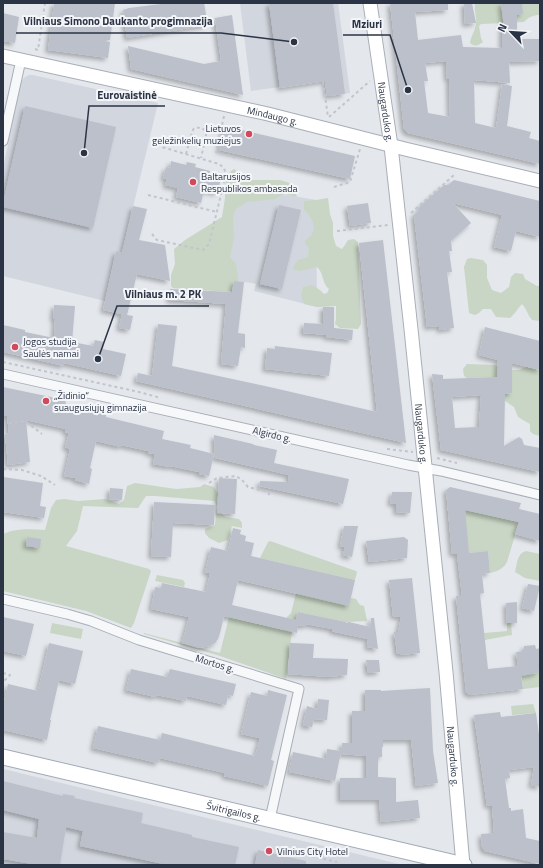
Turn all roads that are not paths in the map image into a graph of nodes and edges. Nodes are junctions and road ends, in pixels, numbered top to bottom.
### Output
1 (370, 3) edge
2 (3, 56) edge
3 (21, 60) junction
4 (3, 141) edge
5 (391, 146) junction
6 (540, 181) edge
7 (3, 374) edge
8 (425, 468) junction
9 (540, 495) edge
10 (3, 599) edge
11 (3, 757) edge
12 (270, 820) junction
13 (464, 865) edge

1 - 5 main road, Naugarduko g.
2 - 3 main road, Mindaugo g.
3 - 4 street
3 - 5 main road, Mindaugo g.
5 - 6 main road, Mindaugo g.
5 - 8 main road, Naugarduko g.
7 - 8 street, Algirdo g.
8 - 9 street, Algirdo g.
8 - 13 main road, Naugarduko g.
10 - 12 street, Mortos g.
11 - 12 main road, Švitrigailos g.
12 - 13 main road, Švitrigailos g.

